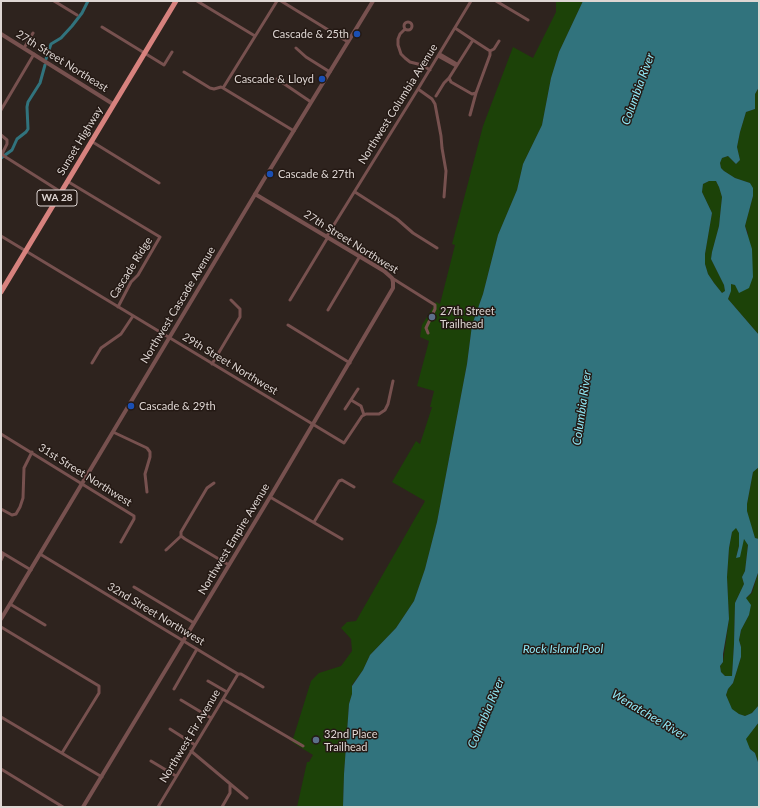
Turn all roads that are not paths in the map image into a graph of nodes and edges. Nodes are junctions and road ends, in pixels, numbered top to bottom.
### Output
1 (54, 1) edge
2 (176, 1) edge
3 (197, 1) edge
4 (277, 1) edge
5 (280, 1) edge
6 (373, 1) edge
7 (471, 1) edge
8 (496, 1) edge
9 (77, 15) dead end
10 (528, 20) dead end
11 (102, 27) dead end
12 (455, 28) junction
13 (405, 29) dead end
14 (33, 33) dead end
15 (1, 34) edge
16 (255, 36) junction
17 (473, 40) junction
18 (498, 41) dead end
19 (348, 42) junction
20 (24, 48) junction
21 (296, 48) dead end
22 (490, 51) junction
23 (172, 52) dead end
24 (144, 53) junction
25 (34, 54) junction
26 (439, 55) junction
27 (456, 65) junction
28 (430, 70) junction
29 (184, 72) dead end
30 (330, 72) junction
31 (449, 78) junction
32 (277, 79) dead end
33 (223, 88) junction
34 (418, 89) junction
35 (476, 93) junction
36 (436, 96) dead end
37 (312, 102) junction
38 (113, 104) junction
39 (1, 110) edge
40 (470, 116) dead end
41 (294, 131) junction
42 (1, 135) edge
43 (91, 141) junction
44 (67, 181) junction
45 (159, 183) dead end
46 (61, 192) junction
47 (355, 192) junction
48 (255, 194) junction
49 (444, 197) dead end
50 (1, 236) edge
51 (328, 237) junction
52 (437, 248) dead end
53 (25, 251) junction
54 (360, 256) junction
55 (392, 278) junction
56 (3, 284) edge
57 (1, 292) edge
58 (231, 300) dead end
59 (290, 300) dead end
60 (118, 307) junction
61 (328, 310) dead end
62 (133, 316) junction
63 (288, 325) dead end
64 (428, 333) dead end
65 (169, 338) junction
66 (92, 363) dead end
67 (350, 363) junction
68 (212, 364) junction
69 (393, 381) dead end
70 (358, 389) dead end
71 (351, 400) junction
72 (345, 409) dead end
73 (364, 414) junction
74 (313, 424) junction
75 (113, 432) junction
76 (1, 434) edge
77 (32, 452) junction
78 (214, 483) dead end
79 (82, 484) junction
80 (354, 487) dead end
81 (147, 492) dead end
82 (270, 496) junction
83 (1, 509) edge
84 (314, 522) junction
85 (181, 536) junction
86 (342, 539) dead end
87 (121, 542) dead end
88 (166, 550) dead end
89 (3, 553) edge
90 (40, 554) junction
91 (1, 560) edge
92 (229, 566) junction
93 (31, 570) junction
94 (134, 587) dead end
95 (10, 604) junction
96 (1, 619) edge
97 (194, 622) junction
98 (45, 625) dead end
99 (1, 627) edge
100 (184, 641) junction
101 (198, 650) junction
102 (238, 674) junction
103 (208, 681) dead end
104 (263, 687) dead end
105 (174, 689) dead end
106 (227, 692) junction
107 (223, 699) junction
108 (181, 700) dead end
109 (1, 717) edge
110 (211, 718) junction
111 (170, 729) dead end
112 (195, 745) junction
113 (303, 746) dead end
114 (191, 752) junction
115 (62, 753) junction
116 (151, 760) dead end
117 (1, 769) edge
118 (176, 776) junction
119 (102, 777) junction
120 (230, 783) junction
121 (247, 798) dead end
122 (63, 807) edge
123 (84, 807) edge
124 (158, 807) edge
125 (222, 807) edge

1 - 9 street
2 - 24 highway, Sunset Highway / WA 28
3 - 16 street
4 - 16 street
5 - 19 street
6 - 19 street, Northwest Cascade Avenue
7 - 12 street, Northwest Columbia Avenue
8 - 10 street
11 - 24 street
12 - 17 street
12 - 26 street, Northwest Columbia Avenue
13 - 28 street
14 - 20 street
15 - 20 street, 27th Street Northeast
16 - 33 street
17 - 22 street
17 - 27 street
18 - 22 street
19 - 30 street, Northwest Cascade Avenue
20 - 25 street, 27th Street Northeast
21 - 30 street
22 - 35 street
23 - 24 street
24 - 38 highway, Sunset Highway / WA 28
25 - 38 street, 27th Street Northeast
25 - 39 street
26 - 27 street
26 - 28 street, Northwest Columbia Avenue
27 - 31 street
28 - 34 street, Northwest Columbia Avenue
29 - 33 street
30 - 37 street, Northwest Cascade Avenue
31 - 35 street
31 - 36 street
32 - 37 street
33 - 41 street
34 - 47 street, Northwest Columbia Avenue
34 - 49 street
35 - 40 street
37 - 41 street, Northwest Cascade Avenue
38 - 43 highway, Sunset Highway / WA 28
41 - 48 street, Northwest Cascade Avenue
42 - 46 street
43 - 44 highway, Sunset Highway / WA 28
43 - 45 street
44 - 46 highway, Sunset Highway / WA 28
44 - 60 street, Cascade Ridge
46 - 53 highway, Sunset Highway / WA 28
47 - 51 street, Northwest Columbia Avenue
47 - 52 street
48 - 51 street, 27th Street Northwest
48 - 65 street, Northwest Cascade Avenue
50 - 53 street, 29th Street Northwest
51 - 54 street, 27th Street Northwest
51 - 59 street, Northwest Columbia Avenue
53 - 56 highway, Sunset Highway / WA 28
53 - 60 street, 29th Street Northwest
54 - 55 street, 27th Street Northwest
54 - 61 street
55 - 64 street, 27th Street Northwest
55 - 67 street, Northwest Empire Avenue
56 - 57 highway, Sunset Highway / WA 28
58 - 68 street
60 - 62 street, 29th Street Northwest
62 - 65 street, 29th Street Northwest
62 - 66 street
63 - 67 street
65 - 68 street, 29th Street Northwest
65 - 75 street, Northwest Cascade Avenue
67 - 74 street, Northwest Empire Avenue
68 - 74 street, 29th Street Northwest
69 - 73 street
70 - 71 street
71 - 72 street
71 - 73 street
73 - 74 street, 29th Street Northwest
74 - 82 street, Northwest Empire Avenue
75 - 79 street, Northwest Cascade Avenue
75 - 81 street
76 - 77 street, 31st Street Northwest
77 - 79 street, 31st Street Northwest
77 - 83 street
78 - 85 street
79 - 87 street, 31st Street Northwest
79 - 90 street, Northwest Cascade Avenue
80 - 84 street
82 - 84 street
82 - 92 street, Northwest Empire Avenue
84 - 86 street
85 - 88 street
85 - 92 street
89 - 91 street
89 - 93 street
90 - 93 street, Northwest Cascade Avenue
90 - 100 street, 32nd Street Northwest
92 - 97 street, Northwest Empire Avenue
93 - 95 street, Northwest Cascade Avenue
94 - 97 street
95 - 96 street, Northwest Cascade Avenue
95 - 98 street
97 - 100 street, Northwest Empire Avenue
99 - 115 street
100 - 101 street, 32nd Street Northwest
100 - 119 street, Northwest Empire Avenue
101 - 102 street, 32nd Street Northwest
101 - 105 street
102 - 104 street, 32nd Street Northwest
102 - 106 street, Northwest Fir Avenue
103 - 106 street
106 - 107 street, Northwest Fir Avenue
107 - 110 street, Northwest Fir Avenue
107 - 113 street
108 - 110 street
109 - 115 street
110 - 112 street, Northwest Fir Avenue
111 - 112 street
112 - 114 street, Northwest Fir Avenue
114 - 118 street, Northwest Fir Avenue
114 - 120 street
115 - 119 street
116 - 118 street
117 - 122 street
118 - 124 street, Northwest Fir Avenue
119 - 123 street, Northwest Empire Avenue
120 - 121 street
120 - 125 street

